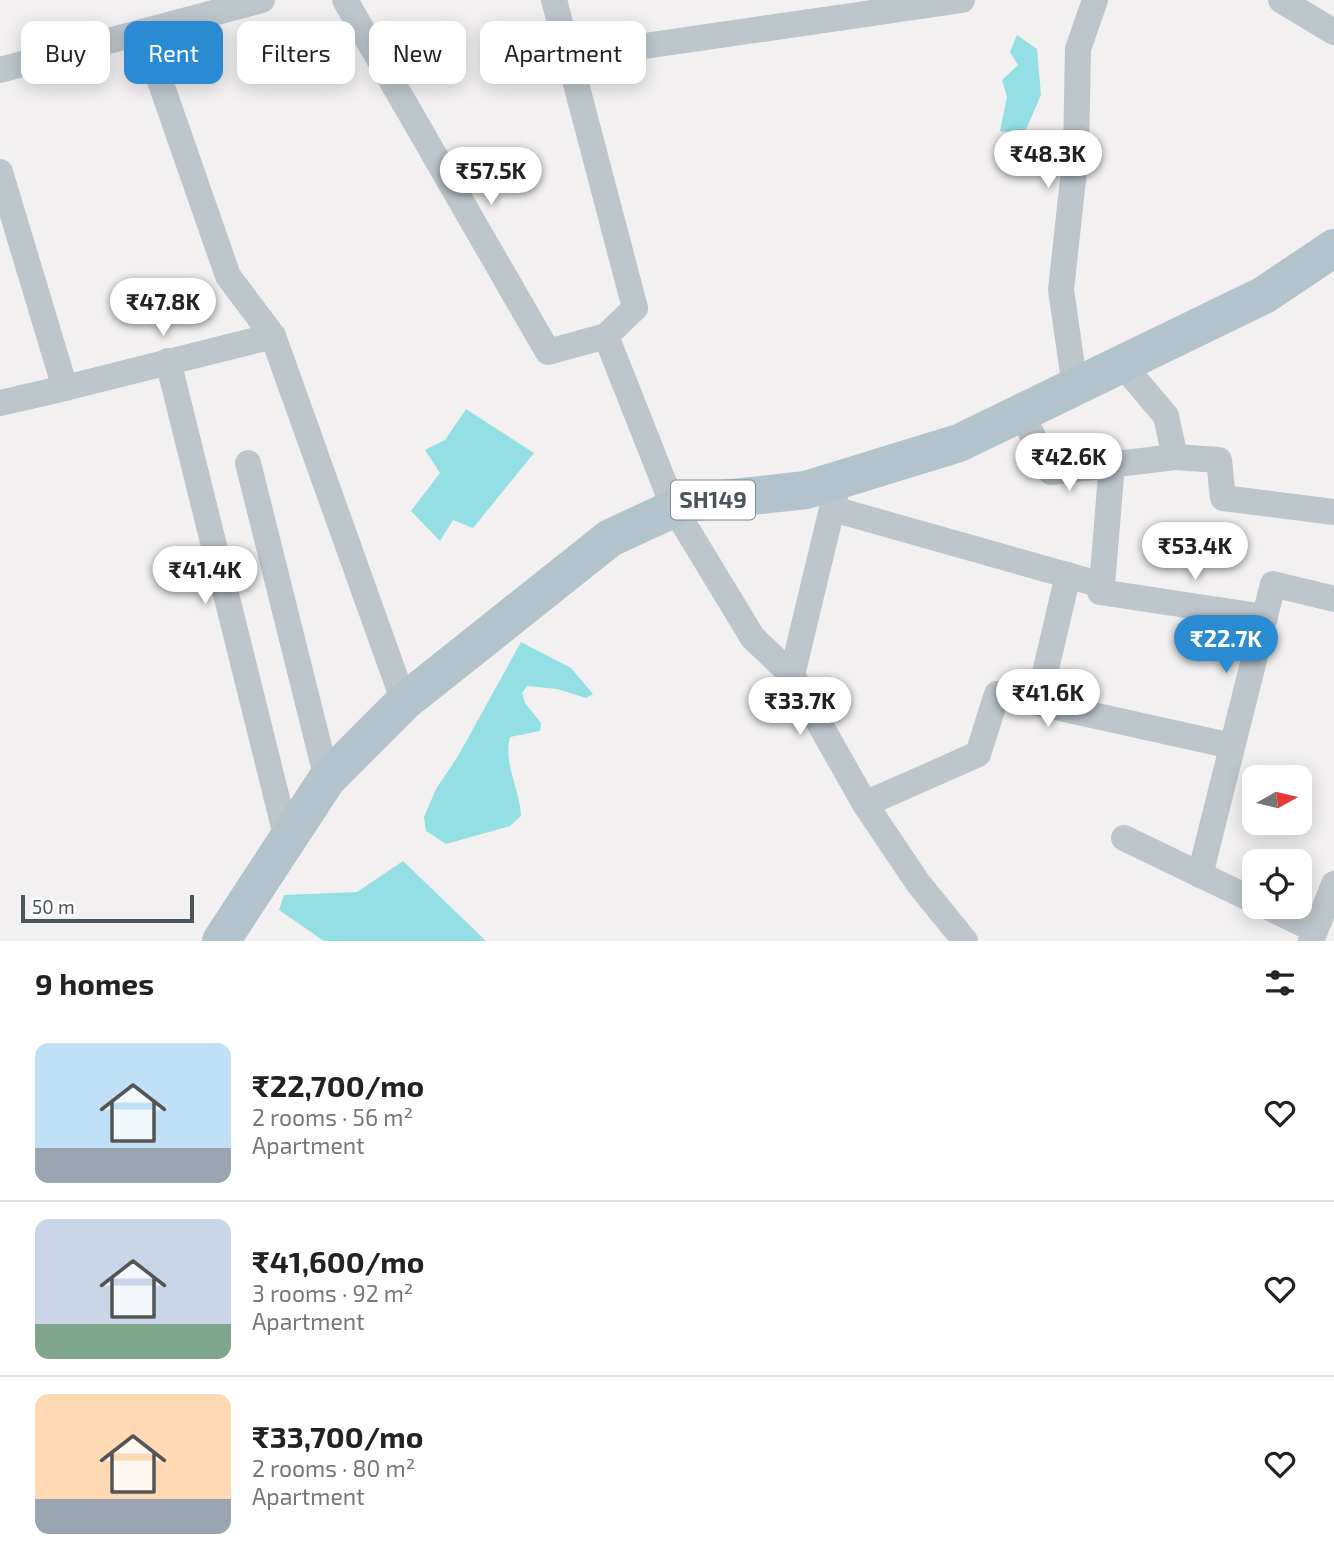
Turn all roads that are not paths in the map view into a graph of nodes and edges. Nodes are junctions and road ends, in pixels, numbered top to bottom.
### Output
1 (262, 0) edge
2 (345, 0) edge
3 (554, 0) edge
4 (961, 0) edge
5 (1095, 0) edge
6 (1281, 0) edge
7 (184, 21) edge
8 (560, 21) edge
9 (1334, 32) edge
10 (124, 37) edge
11 (646, 46) edge
12 (0, 70) edge
13 (161, 84) edge
14 (576, 84) edge
15 (0, 172) edge
16 (1334, 247) edge
17 (274, 336) junction
18 (606, 336) junction
19 (169, 361) junction
20 (1122, 363) junction
21 (1075, 387) junction
22 (65, 388) junction
23 (0, 403) edge
24 (1021, 413) junction
25 (1175, 457) junction
26 (248, 463) dead end
27 (1112, 464) junction
28 (836, 495) junction
29 (674, 509) junction
30 (1334, 512) edge
31 (1068, 575) junction
32 (1102, 585) junction
33 (1333, 596) edge
34 (1265, 617) junction
35 (792, 675) junction
36 (404, 702) junction
37 (1038, 703) junction
38 (1232, 746) junction
39 (327, 779) junction
40 (865, 804) junction
41 (1124, 838) dead end
42 (288, 839) junction
43 (1200, 875) junction
44 (1334, 884) edge
45 (1242, 895) edge
46 (1287, 919) edge
47 (1313, 935) edge
48 (221, 941) edge
49 (965, 941) edge

1 - 7 street
2 - 18 street
3 - 8 street
4 - 11 street
5 - 21 street
6 - 9 street
10 - 12 street
13 - 17 street
14 - 18 street
15 - 22 street
16 - 20 main road, SH149
17 - 19 street
17 - 36 street
18 - 29 street
19 - 22 street
19 - 42 street
20 - 21 main road, SH149
20 - 25 street
21 - 24 main road, SH149
22 - 23 street
24 - 27 street
24 - 28 main road, SH149
25 - 27 street
25 - 30 street
26 - 39 street
27 - 32 street
28 - 29 main road, SH149
28 - 31 street
28 - 35 street
29 - 35 street
29 - 36 main road, SH149
31 - 32 street
31 - 37 street
32 - 34 street
33 - 34 street
34 - 38 street
35 - 40 street
36 - 39 main road, SH149
37 - 38 street
37 - 40 street
38 - 43 street
39 - 42 main road, SH149
40 - 49 street
41 - 43 street
42 - 48 main road, SH149
43 - 45 street
44 - 47 street
46 - 47 street

